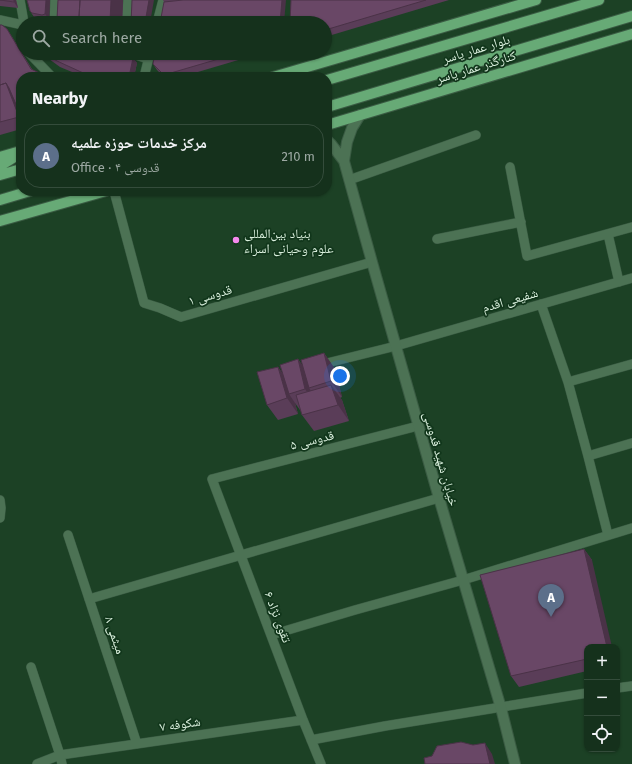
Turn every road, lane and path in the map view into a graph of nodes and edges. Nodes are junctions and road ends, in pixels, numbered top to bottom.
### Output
1 (20, 0) edge
2 (55, 0) edge
3 (128, 0) edge
4 (163, 0) edge
5 (536, 0) edge
6 (600, 0) edge
7 (22, 16) edge
8 (54, 16) edge
9 (127, 16) edge
10 (159, 16) edge
11 (632, 16) edge
12 (0, 20) edge
13 (16, 23) edge
14 (632, 34) edge
15 (33, 60) edge
16 (148, 60) edge
17 (46, 72) edge
18 (145, 72) edge
19 (292, 72) edge
20 (332, 79) edge
21 (332, 106) edge
22 (360, 115) junction
23 (332, 123) edge
24 (476, 135) dead end
25 (332, 145) edge
26 (16, 153) edge
27 (16, 155) edge
28 (0, 157) edge
29 (344, 161) junction
30 (0, 166) edge
31 (510, 167) dead end
32 (16, 170) edge
33 (0, 175) edge
34 (349, 180) junction
35 (16, 195) edge
36 (88, 196) edge
37 (115, 196) edge
38 (0, 200) edge
39 (0, 221) edge
40 (521, 222) junction
41 (632, 227) edge
42 (608, 234) junction
43 (437, 239) dead end
44 (372, 262) junction
45 (632, 278) edge
46 (619, 282) junction
47 (542, 304) junction
48 (396, 346) junction
49 (632, 364) edge
50 (314, 366) edge
51 (568, 382) junction
52 (418, 426) junction
53 (632, 443) edge
54 (588, 456) junction
55 (212, 479) joint
56 (439, 498) junction
57 (0, 500) edge
58 (0, 518) edge
59 (632, 528) edge
60 (68, 535) dead end
61 (608, 535) junction
62 (241, 555) junction
63 (463, 580) junction
64 (89, 599) junction
65 (271, 635) junction
66 (31, 667) dead end
67 (632, 686) edge
68 (620, 688) edge
69 (584, 694) edge
70 (501, 708) junction
71 (303, 720) junction
72 (311, 740) junction
73 (137, 744) junction
74 (61, 760) edge
75 (37, 764) edge
76 (321, 764) edge
77 (515, 764) edge

1 - 7 street
2 - 8 street
3 - 9 street
4 - 10 street
5 - 19 main road
6 - 20 main road, بلوار عمار یاسر
11 - 21 main road, بلوار عمار یاسر
12 - 13 street
14 - 22 main road, کنارگذر عمار یاسر
15 - 17 street
16 - 18 street
22 - 23 main road, کنارگذر عمار یاسر
22 - 29 main road
24 - 34 street
25 - 29 main road
26 - 28 main road
27 - 30 main road
29 - 34 main road, خیابان شهید قدوسی
31 - 40 street
32 - 33 main road
34 - 44 main road, خیابان شهید قدوسی
35 - 38 main road
36 - 39 main road
37 - 44 street, قدوسی ۱
40 - 42 street
40 - 43 street
41 - 42 street
42 - 46 street
44 - 48 main road, خیابان شهید قدوسی
45 - 46 street, شفیعی اقدم
46 - 47 street, شفیعی اقدم
47 - 48 street, شفیعی اقدم
47 - 51 street
48 - 50 street, شفیعی اقدم
48 - 52 main road, خیابان شهید قدوسی
49 - 51 street
51 - 54 street
52 - 55 street, قدوسی ۵
52 - 56 main road, خیابان شهید قدوسی
53 - 54 street
54 - 61 street
55 - 62 street, تقوی نژاد ۶
56 - 62 street
56 - 63 main road, خیابان شهید قدوسی
57 - 58 street
59 - 61 street
60 - 64 street, میثمی ۸
61 - 63 street
62 - 64 street
62 - 65 street, تقوی نژاد ۶
63 - 65 street
63 - 70 main road, خیابان شهید قدوسی
64 - 73 street, میثمی ۸
65 - 71 street, تقوی نژاد ۶
66 - 74 street
67 - 68 street
69 - 70 street
70 - 72 street
70 - 77 main road, خیابان شهید قدوسی
71 - 72 street, تقوی نژاد ۶
71 - 73 street, شکوفه ۷
72 - 76 street, تقوی نژاد ۶
73 - 74 street, شکوفه ۷
74 - 75 street, شکوفه ۷

